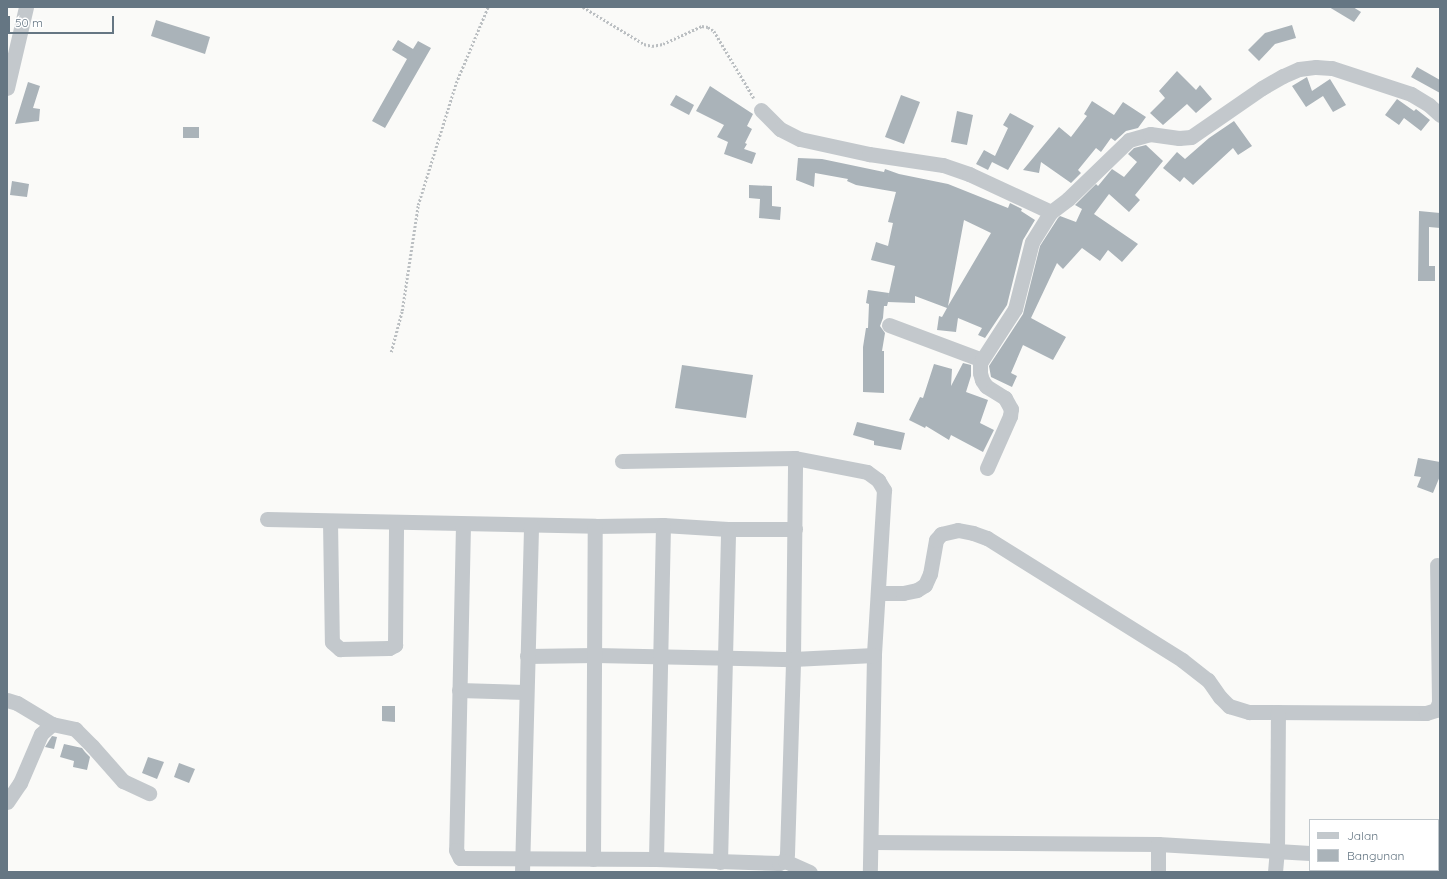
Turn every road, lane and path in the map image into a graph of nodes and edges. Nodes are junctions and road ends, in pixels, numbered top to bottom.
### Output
1 (26, 7) edge
2 (488, 7) edge
3 (583, 7) edge
4 (7, 88) edge
5 (761, 110) joint
6 (1440, 115) edge
7 (1051, 212) junction
8 (889, 325) dead end
9 (391, 352) dead end
10 (982, 360) junction
11 (795, 458) junction
12 (622, 461) dead end
13 (987, 468) dead end
14 (267, 519) dead end
15 (330, 521) junction
16 (396, 522) junction
17 (463, 524) junction
18 (531, 525) junction
19 (663, 525) junction
20 (596, 526) junction
21 (728, 529) junction
22 (794, 529) junction
23 (1437, 565) dead end
24 (878, 593) junction
25 (594, 655) junction
26 (874, 655) junction
27 (527, 656) junction
28 (661, 657) junction
29 (726, 657) junction
30 (793, 659) junction
31 (459, 690) junction
32 (526, 692) junction
33 (7, 700) edge
34 (1278, 712) junction
35 (52, 724) junction
36 (149, 793) dead end
37 (7, 802) edge
38 (872, 842) junction
39 (1158, 844) junction
40 (1277, 851) junction
41 (1309, 853) edge
42 (593, 859) junction
43 (656, 859) junction
44 (785, 861) junction
45 (720, 862) junction
46 (522, 865) edge
47 (810, 872) edge
48 (870, 872) edge
49 (1158, 872) edge
50 (1275, 872) edge

1 - 4 street
2 - 9 path
3 - 5 path
5 - 7 street
6 - 7 street
7 - 10 street
8 - 10 street
10 - 13 street
11 - 12 street
11 - 22 street
11 - 24 street
14 - 15 street
15 - 16 street
15 - 16 street
16 - 17 street
17 - 18 street
17 - 31 street
18 - 20 street
18 - 27 street
19 - 20 street
19 - 21 street
19 - 28 street
20 - 25 street
21 - 22 street
21 - 29 street
22 - 30 street
23 - 34 street
24 - 26 street
24 - 34 street
25 - 27 street
25 - 28 street
25 - 42 street
26 - 30 street
26 - 38 street
27 - 32 street
28 - 29 street
28 - 43 street
29 - 30 street
29 - 45 street
30 - 44 street
31 - 32 street
31 - 46 street
32 - 46 street
33 - 35 street
34 - 40 street
35 - 36 street
35 - 37 street
38 - 39 street
38 - 48 street
39 - 40 street
39 - 49 street
40 - 41 street
40 - 50 street
42 - 43 street
42 - 46 street
43 - 45 street
44 - 45 street
44 - 47 street

